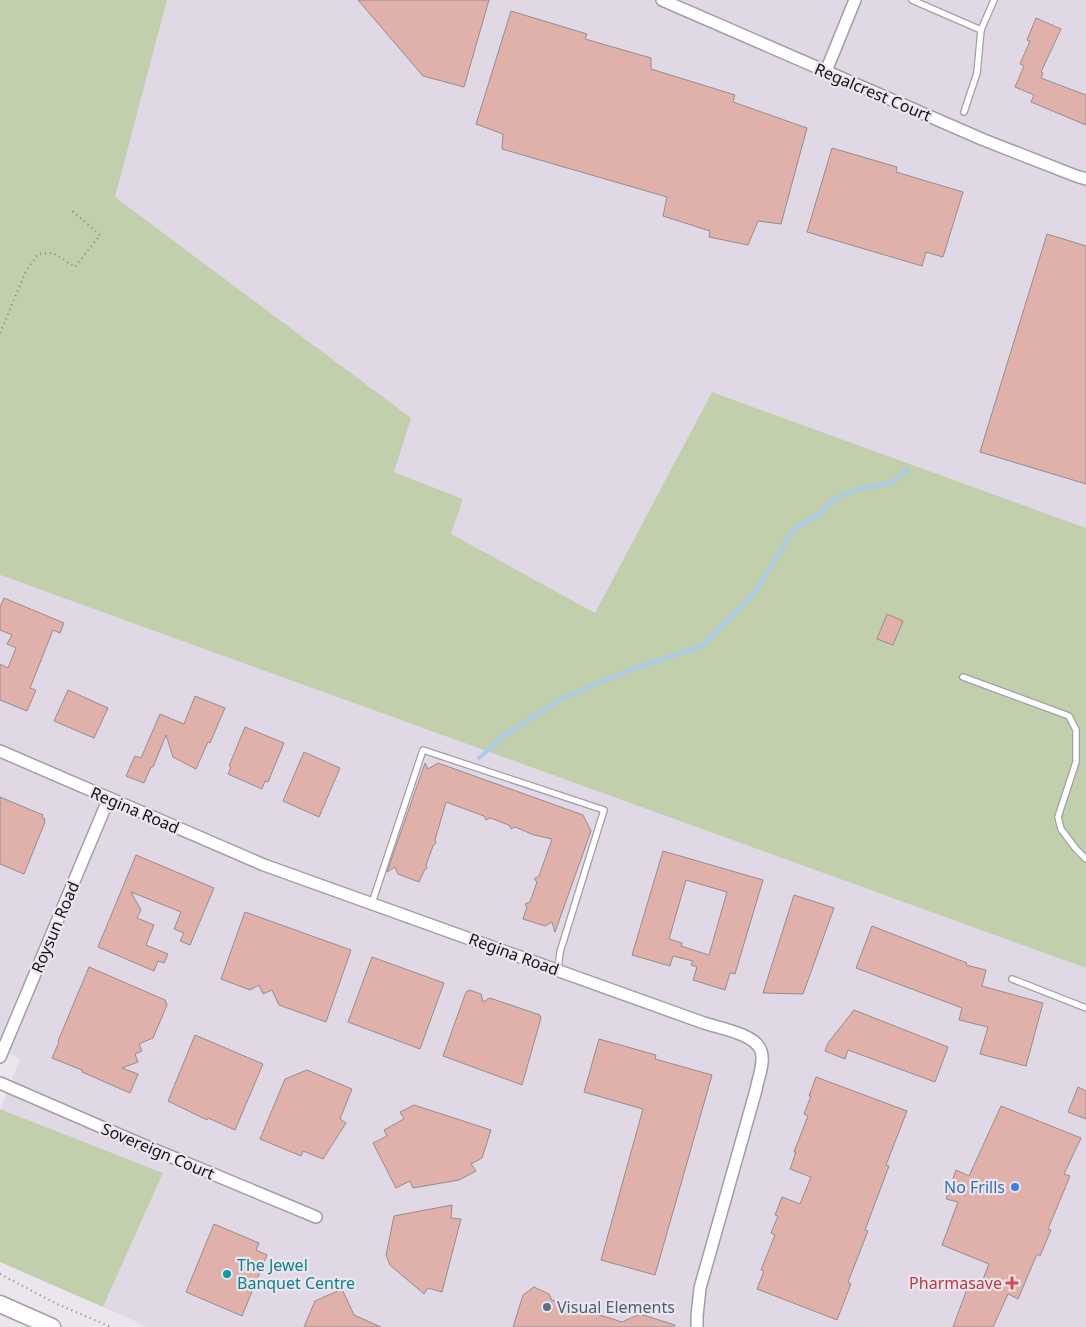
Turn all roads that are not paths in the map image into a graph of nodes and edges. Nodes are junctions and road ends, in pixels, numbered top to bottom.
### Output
1 (662, 0) edge
2 (855, 0) edge
3 (912, 0) edge
4 (994, 0) edge
5 (981, 30) junction
6 (826, 71) junction
7 (964, 112) dead end
8 (1086, 179) edge
9 (964, 677) dead end
10 (0, 751) edge
11 (109, 798) junction
12 (1086, 858) edge
13 (372, 903) junction
14 (558, 970) junction
15 (1012, 979) dead end
16 (1086, 1008) edge
17 (0, 1057) edge
18 (0, 1083) edge
19 (316, 1217) dead end
20 (0, 1304) edge
21 (52, 1327) edge
22 (698, 1327) edge

1 - 6 street, Regalcrest Court
2 - 6 street
3 - 5 lane
4 - 5 lane
5 - 7 lane
6 - 8 street, Regalcrest Court
9 - 12 lane
10 - 11 street, Regina Road
11 - 13 street, Regina Road
11 - 17 street, Roysun Road
13 - 14 street, Regina Road
13 - 14 lane
14 - 22 street, Regina Road
15 - 16 lane
18 - 19 street, Sovereign Court
20 - 21 main road

